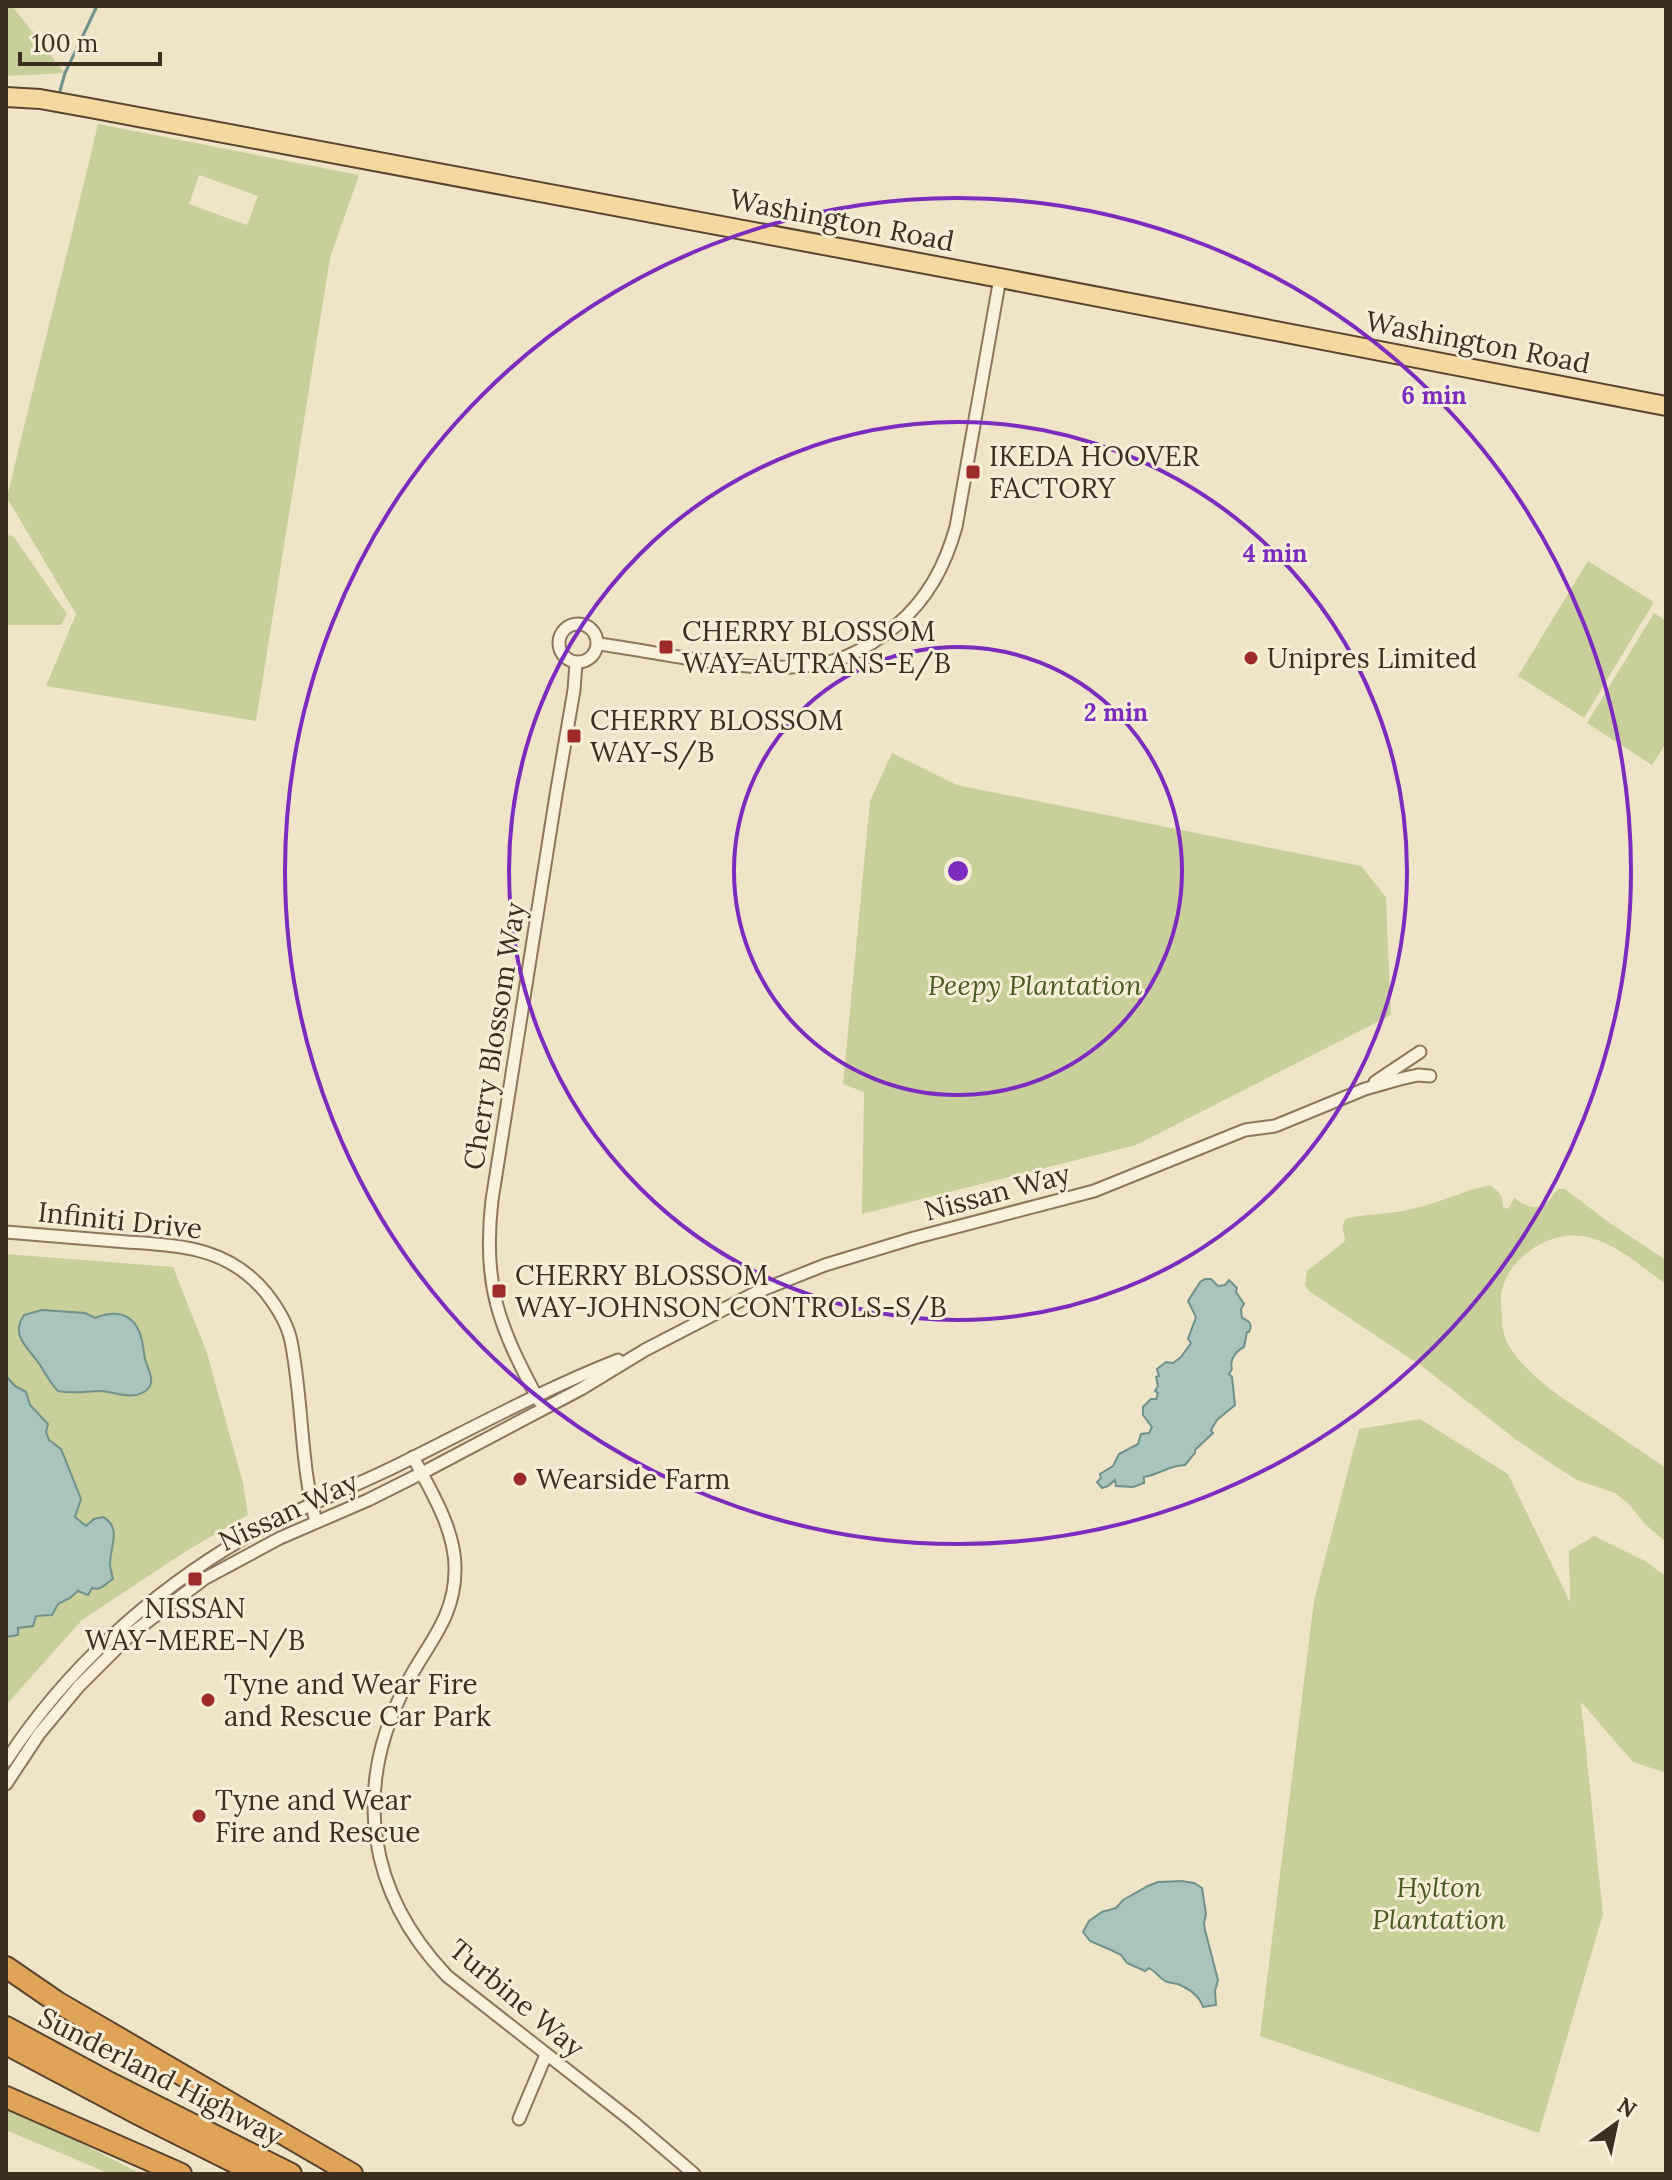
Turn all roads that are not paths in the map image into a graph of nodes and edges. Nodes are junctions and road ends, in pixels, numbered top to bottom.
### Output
1 (6, 97) edge
2 (1000, 278) junction
3 (1666, 406) edge
4 (598, 644) junction
5 (576, 663) junction
6 (1420, 1052) dead end
7 (1430, 1076) dead end
8 (1365, 1089) junction
9 (6, 1232) edge
10 (645, 1350) junction
11 (536, 1395) junction
12 (543, 1409) junction
13 (413, 1457) junction
14 (422, 1473) junction
15 (311, 1505) junction
16 (316, 1522) junction
17 (6, 1761) edge
18 (6, 1784) edge
19 (6, 1967) edge
20 (6, 2027) edge
21 (6, 2044) edge
22 (546, 2055) junction
23 (6, 2097) edge
24 (519, 2119) dead end
25 (181, 2174) edge
26 (258, 2174) edge
27 (291, 2174) edge
28 (352, 2174) edge
29 (694, 2174) edge

1 - 2 main road, Washington Road
2 - 3 main road, Washington Road
2 - 4 street, Cherry Blossom Way
4 - 5 street
4 - 5 street, Cherry Blossom Way
5 - 11 street, Cherry Blossom Way
6 - 8 street
7 - 8 street
8 - 10 street, Nissan Way
9 - 15 street, Infiniti Drive
10 - 11 street, Nissan Way
10 - 12 street, Nissan Way
11 - 12 street, Cherry Blossom Way
11 - 13 street, Nissan Way
12 - 14 street, Nissan Way
13 - 14 street, Turbine Way
13 - 15 street, Nissan Way
14 - 16 street, Nissan Way
14 - 22 street, Turbine Way
15 - 16 street, Infiniti Drive
15 - 17 street, Nissan Way
16 - 18 street, Nissan Way
19 - 28 highway
20 - 27 highway, Sunderland Highway
21 - 26 highway, Sunderland Highway
22 - 24 street
22 - 29 street, Turbine Way
23 - 25 highway

